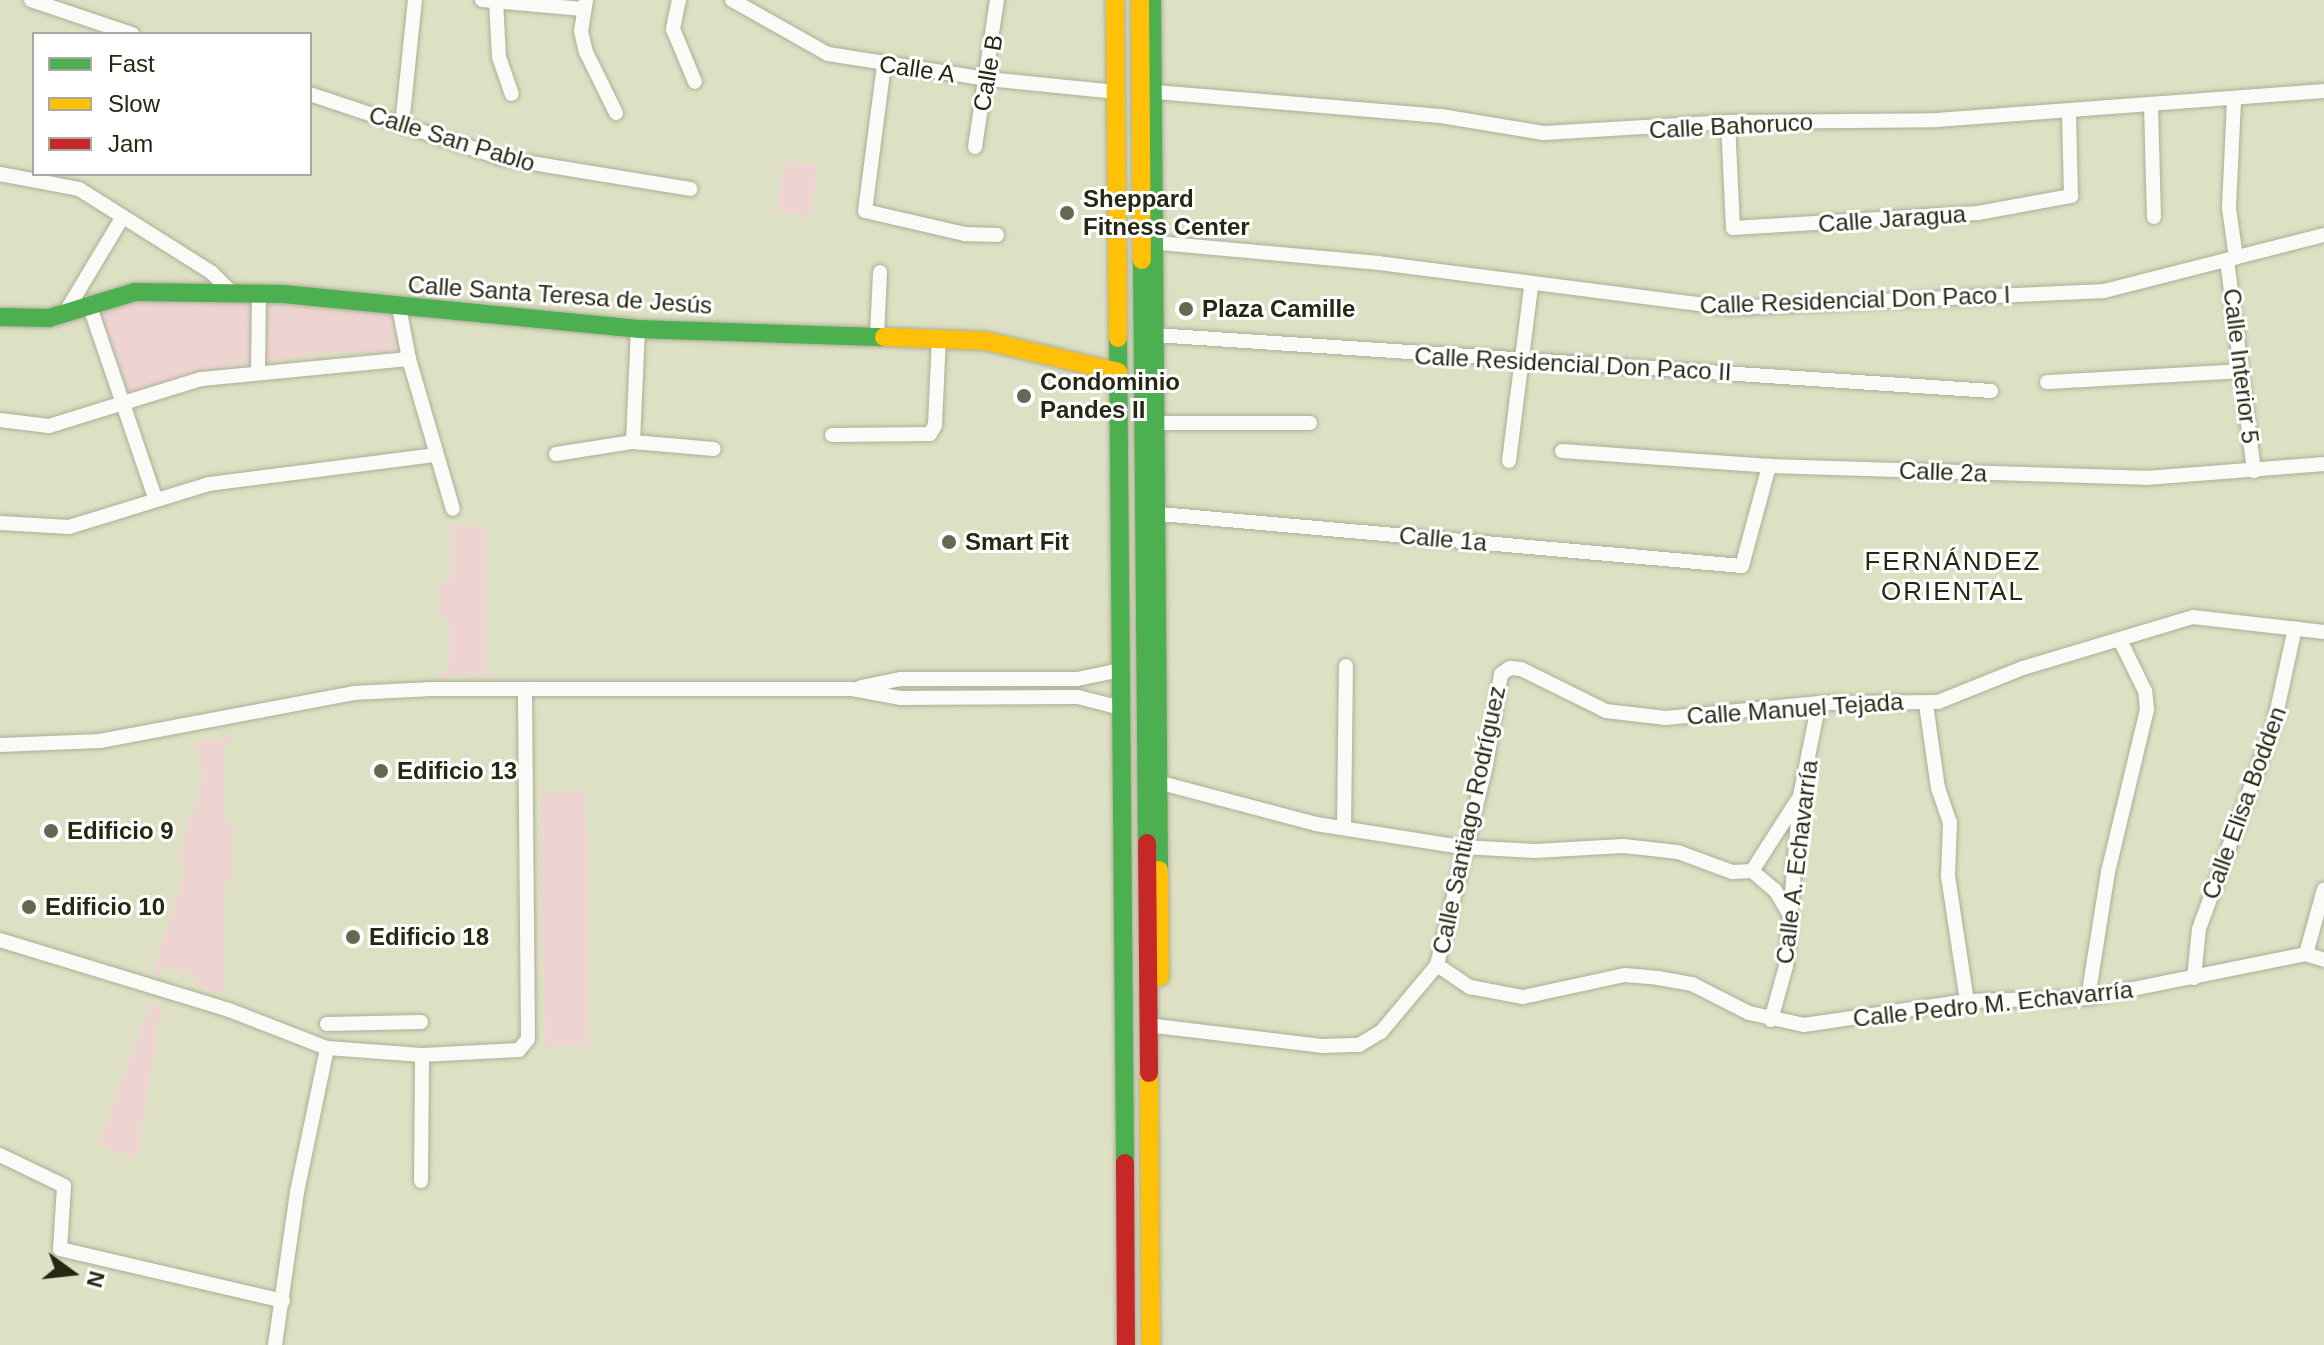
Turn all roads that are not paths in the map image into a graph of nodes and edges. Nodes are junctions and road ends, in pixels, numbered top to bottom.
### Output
1 (31, 0) edge
2 (415, 0) edge
3 (679, 0) edge
4 (732, 0) edge
5 (997, 0) edge
6 (1115, 0) edge
7 (1140, 0) edge
8 (1152, 0) edge
9 (489, 1) edge
10 (584, 5) edge
11 (126, 32) edge
12 (884, 65) junction
13 (988, 79) junction
14 (695, 82) dead end
15 (2324, 91) edge
16 (1116, 92) junction
17 (1146, 92) junction
18 (512, 94) dead end
19 (312, 95) edge
20 (2234, 101) junction
21 (2151, 104) junction
22 (2069, 112) junction
23 (616, 113) dead end
24 (1728, 122) junction
25 (402, 125) junction
26 (975, 147) dead end
27 (0, 174) edge
28 (690, 189) dead end
29 (2154, 217) dead end
30 (122, 218) junction
31 (997, 235) dead end
32 (2324, 235) edge
33 (1149, 242) junction
34 (2232, 259) junction
35 (880, 272) dead end
36 (1531, 286) junction
37 (231, 292) junction
38 (259, 293) junction
39 (89, 304) junction
40 (399, 307) junction
41 (65, 313) junction
42 (0, 317) edge
43 (638, 329) junction
44 (1155, 335) junction
45 (877, 336) junction
46 (939, 338) junction
47 (409, 359) junction
48 (1523, 362) junction
49 (2241, 371) junction
50 (1118, 372) junction
51 (258, 373) junction
52 (2047, 382) dead end
53 (1991, 391) dead end
54 (124, 405) junction
55 (0, 420) edge
56 (1156, 423) junction
57 (1310, 423) dead end
58 (832, 435) dead end
59 (633, 442) junction
60 (714, 449) dead end
61 (1562, 451) dead end
62 (556, 454) dead end
63 (435, 455) junction
64 (1509, 461) dead end
65 (2324, 464) edge
66 (1769, 466) junction
67 (2254, 471) junction
68 (155, 498) junction
69 (453, 509) dead end
70 (1151, 513) junction
71 (0, 523) edge
72 (2295, 628) junction
73 (2324, 632) edge
74 (2120, 640) junction
75 (1346, 666) dead end
76 (1121, 670) junction
77 (1501, 674) joint
78 (901, 679) junction
79 (525, 689) junction
80 (852, 689) junction
81 (901, 698) junction
82 (1819, 703) junction
83 (1926, 704) junction
84 (1121, 708) junction
85 (0, 745) edge
86 (1152, 781) junction
87 (1800, 796) junction
88 (1344, 828) junction
89 (1462, 847) junction
90 (1752, 871) junction
91 (2324, 889) edge
92 (1791, 917) junction
93 (0, 940) edge
94 (2306, 954) junction
95 (2324, 960) edge
96 (1437, 965) junction
97 (2194, 978) junction
98 (2088, 998) junction
99 (1967, 1001) junction
100 (1771, 1020) junction
101 (421, 1022) dead end
102 (327, 1024) dead end
103 (1153, 1025) junction
104 (327, 1048) junction
105 (422, 1055) junction
106 (0, 1155) edge
107 (421, 1181) dead end
108 (283, 1301) junction
109 (275, 1345) edge
110 (1126, 1345) edge
111 (1151, 1345) edge
112 (1162, 1345) edge

1 - 11 street
2 - 25 street
3 - 14 street
4 - 12 street, Calle A
5 - 13 street, Calle B
6 - 16 main road
7 - 17 main road
8 - 17 main road
9 - 10 street
9 - 18 street
10 - 23 street
12 - 13 street, Calle A
12 - 31 street
13 - 16 street, Calle A
13 - 26 street, Calle B
15 - 20 street, Calle Bahoruco
16 - 50 main road
17 - 24 street, Calle Bahoruco
17 - 33 main road
19 - 25 street, Calle San Pablo
20 - 21 street, Calle Bahoruco
20 - 34 street, Calle Interior 5
21 - 22 street, Calle Bahoruco
21 - 29 street
22 - 24 street, Calle Bahoruco
22 - 24 street, Calle Jaragua
25 - 28 street, Calle San Pablo
27 - 30 street
30 - 37 street
30 - 41 street
32 - 34 street, Calle Residencial Don Paco I
33 - 36 street, Calle Residencial Don Paco I
33 - 44 main road
33 - 70 main road
34 - 36 street, Calle Residencial Don Paco I
34 - 49 street, Calle Interior 5
35 - 45 street
36 - 48 street
37 - 38 main road, Calle Santa Teresa de Jesús
37 - 39 main road, Calle Santa Teresa de Jesús
38 - 40 main road, Calle Santa Teresa de Jesús
38 - 51 street
39 - 41 main road, Calle Santa Teresa de Jesús
39 - 54 street
40 - 43 main road, Calle Santa Teresa de Jesús
40 - 47 street
41 - 42 main road, Calle Santa Teresa de Jesús
43 - 45 main road, Calle Santa Teresa de Jesús
43 - 59 street
44 - 48 street, Calle Residencial Don Paco II
44 - 56 main road
45 - 46 main road, Calle Santa Teresa de Jesús
46 - 50 main road, Calle Santa Teresa de Jesús
46 - 58 street
47 - 51 street
47 - 63 street
48 - 53 street, Calle Residencial Don Paco II
48 - 64 street
49 - 52 street
49 - 67 street, Calle Interior 5
50 - 76 main road
51 - 54 street
54 - 55 street
54 - 68 street
56 - 57 street
56 - 70 main road
59 - 60 street
59 - 62 street
61 - 66 street, Calle 2a
63 - 68 street
63 - 69 street
65 - 67 street, Calle 2a
66 - 67 street, Calle 2a
66 - 70 street, Calle 1a
68 - 71 street
70 - 86 main road
72 - 73 street, Calle Manuel Tejada
72 - 74 street, Calle Manuel Tejada
72 - 97 street, Calle Elisa Bodden
74 - 83 street, Calle Manuel Tejada
74 - 98 street
75 - 88 street
76 - 78 street
76 - 84 main road
77 - 82 street, Calle Manuel Tejada
77 - 89 street, Calle Santiago Rodríguez
78 - 80 street
78 - 81 street
79 - 80 street
79 - 85 street
79 - 105 street
80 - 81 street
81 - 84 street
82 - 83 street, Calle Manuel Tejada
82 - 87 street, Calle A. Echavarría
83 - 99 street
84 - 110 main road
86 - 88 street
86 - 103 main road
87 - 90 street
87 - 92 street, Calle A. Echavarría
88 - 89 street
89 - 90 street
89 - 96 street, Calle Santiago Rodríguez
90 - 92 street
91 - 94 street
92 - 100 street, Calle A. Echavarría
93 - 104 street
94 - 95 street
94 - 97 street, Calle Pedro M. Echavarría
96 - 100 street, Calle Pedro M. Echavarría
96 - 103 street
97 - 98 street, Calle Pedro M. Echavarría
98 - 99 street, Calle Pedro M. Echavarría
99 - 100 street, Calle Pedro M. Echavarría
101 - 102 street
103 - 111 main road
103 - 112 main road
104 - 105 street
104 - 108 street
105 - 107 street
106 - 108 street
108 - 109 street

